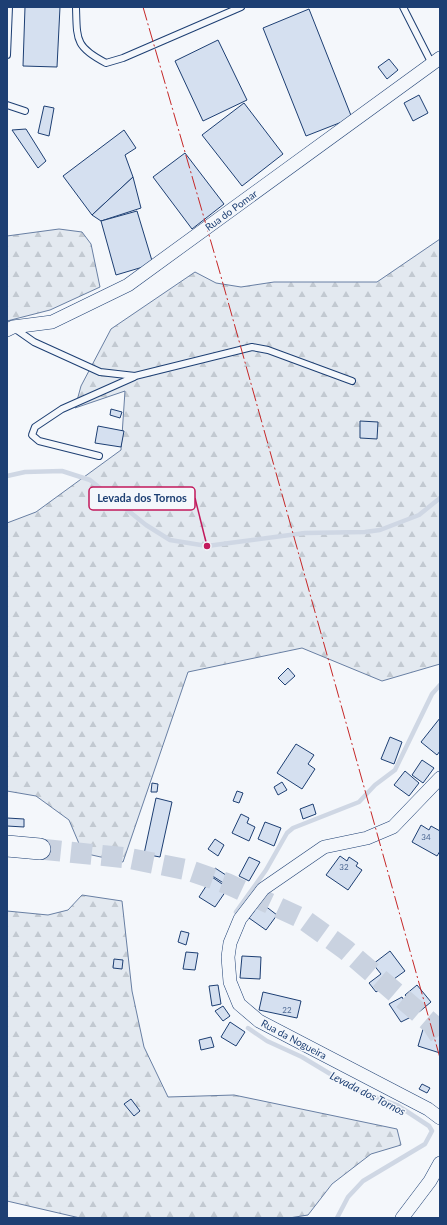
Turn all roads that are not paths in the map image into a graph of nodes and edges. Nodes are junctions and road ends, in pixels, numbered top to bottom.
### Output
1 (9, 7) edge
2 (76, 7) edge
3 (241, 7) edge
4 (403, 7) edge
5 (7, 55) edge
6 (436, 61) edge
7 (7, 105) edge
8 (25, 111) dead end
9 (10, 329) edge
10 (135, 376) junction
11 (352, 381) dead end
12 (99, 456) dead end
13 (440, 778) edge
14 (7, 846) edge
15 (40, 849) tunnel mouth
16 (440, 1118) edge
17 (440, 1163) edge
18 (402, 1218) edge

1 - 5 lane
2 - 3 lane
4 - 6 lane
6 - 9 street, Rua do Pomar
7 - 8 lane
9 - 10 lane
10 - 11 lane
10 - 12 lane
13 - 16 street, Rua da Nogueira
14 - 15 main road
17 - 18 street

